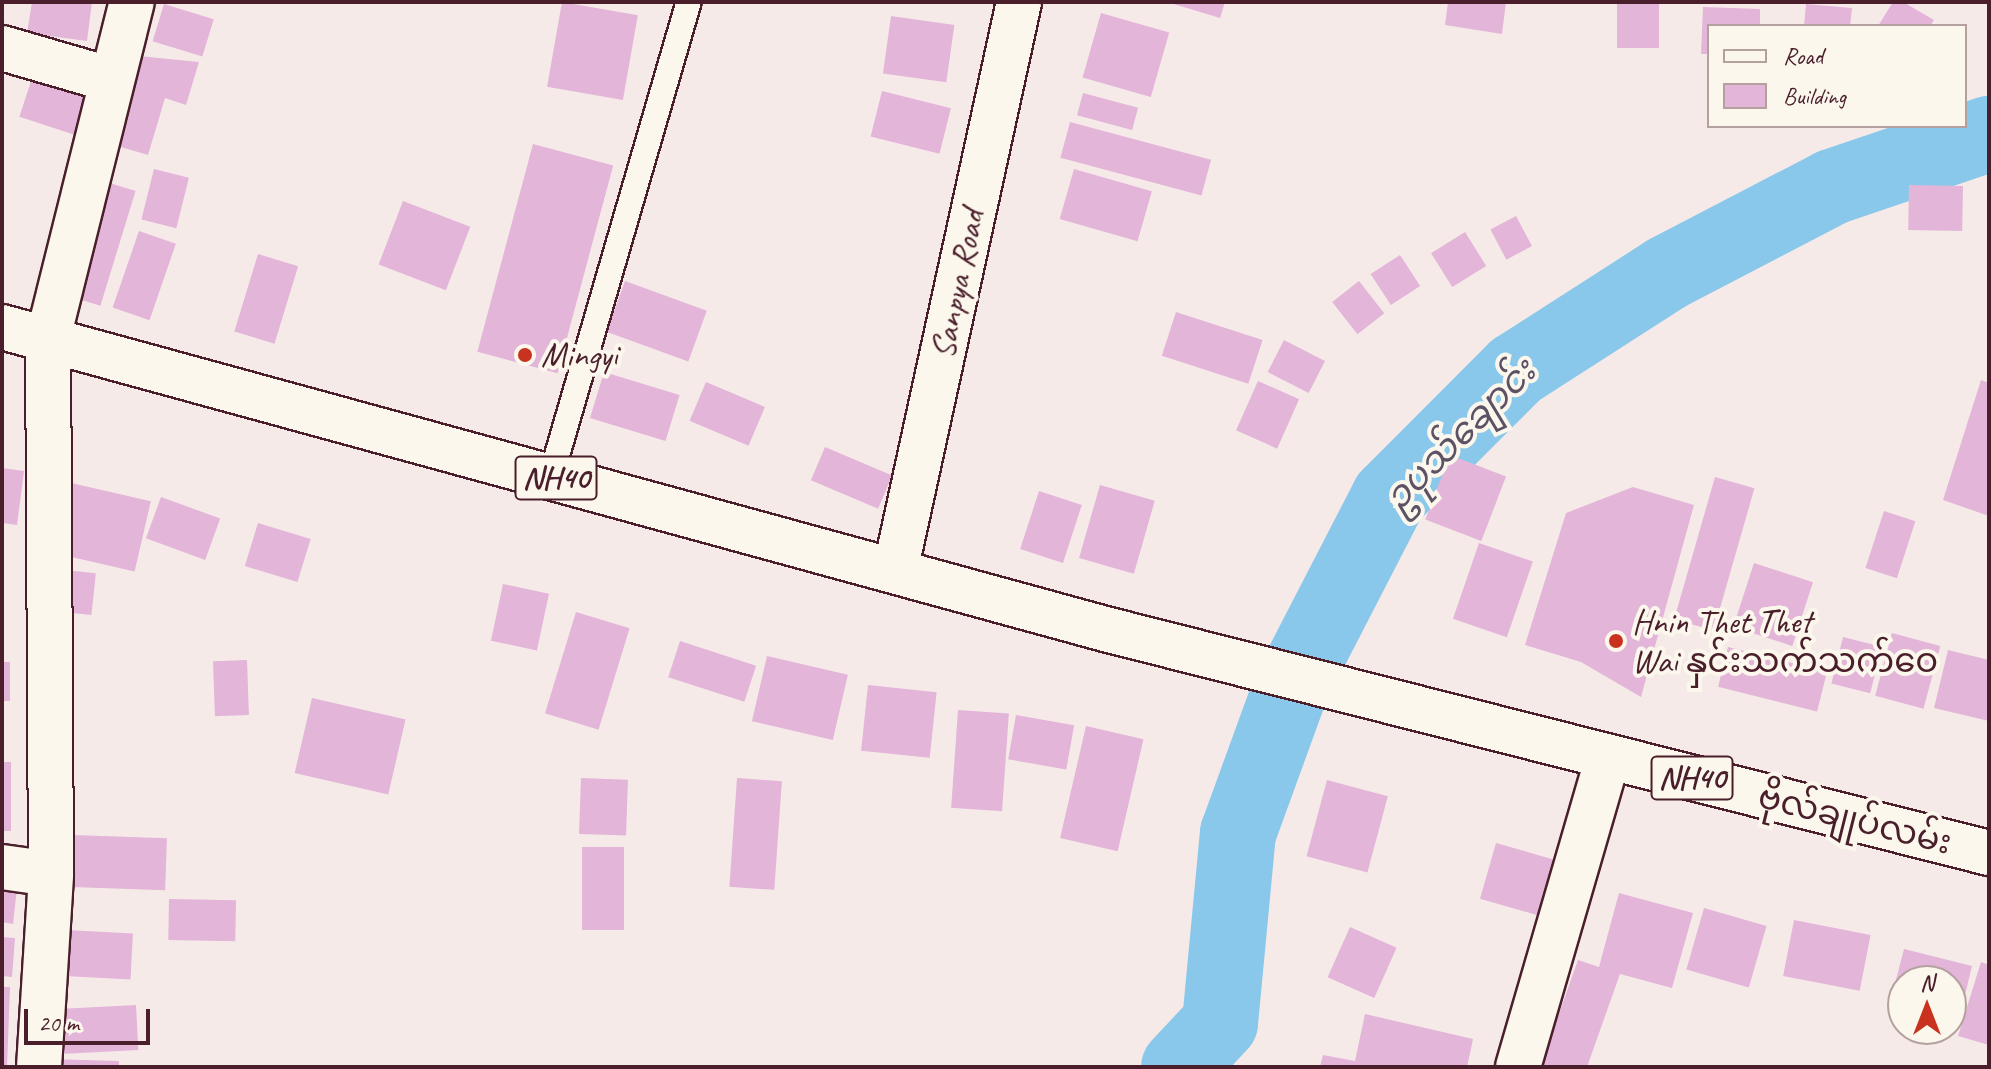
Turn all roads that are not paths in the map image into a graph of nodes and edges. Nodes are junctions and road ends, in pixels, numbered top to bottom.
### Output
1 (132, 2) edge
2 (689, 2) edge
3 (1019, 2) edge
4 (2, 48) edge
5 (109, 79) junction
6 (2, 327) edge
7 (48, 338) junction
8 (551, 476) junction
9 (896, 567) junction
10 (1608, 757) junction
11 (1989, 853) edge
12 (2, 867) edge
13 (51, 874) junction
14 (39, 1067) edge
15 (1518, 1067) edge

1 - 5 main road
2 - 8 lane
3 - 9 main road, Sanpya Road
4 - 5 main road
5 - 7 main road
6 - 7 main road, NH40
7 - 8 main road, NH40
7 - 13 main road
8 - 9 main road, NH40
9 - 10 main road, ဗိုလ်ချုပ်လမ်း / NH40
10 - 11 main road, ဗိုလ်ချုပ်လမ်း / NH40
10 - 15 main road
12 - 13 main road
13 - 14 main road

